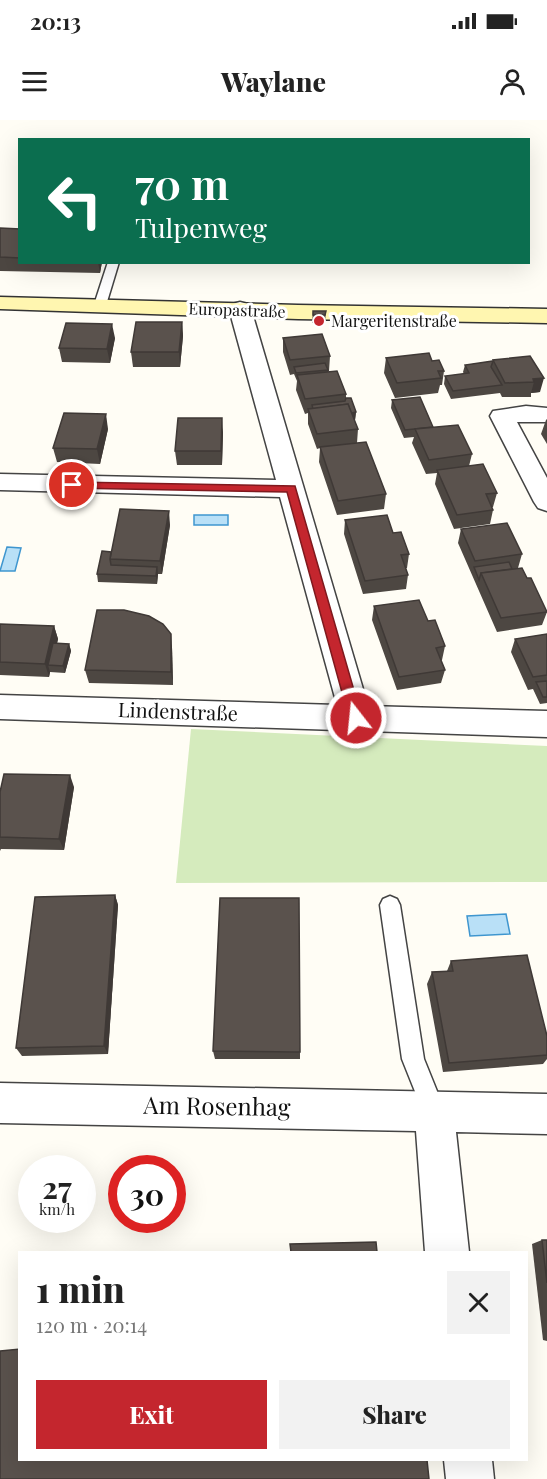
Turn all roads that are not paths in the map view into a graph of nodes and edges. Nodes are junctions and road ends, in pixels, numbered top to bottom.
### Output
1 (113, 264) edge
2 (0, 303) edge
3 (100, 305) junction
4 (240, 309) junction
5 (547, 316) edge
6 (547, 415) edge
7 (0, 482) edge
8 (291, 489) junction
9 (547, 502) edge
10 (0, 707) edge
11 (356, 718) junction
12 (547, 724) edge
13 (390, 905) dead end
14 (0, 1103) edge
15 (434, 1111) junction
16 (547, 1114) edge
17 (447, 1251) edge
18 (468, 1461) edge
19 (470, 1479) edge

1 - 3 lane
2 - 3 main road, Europastraße
3 - 4 main road, Europastraße
4 - 5 main road, Europastraße
4 - 8 street
6 - 9 street
7 - 8 street
8 - 11 street
10 - 11 street, Lindenstraße
11 - 12 street, Lindenstraße
13 - 15 lane
14 - 15 street, Am Rosenhag
15 - 16 street, Am Rosenhag
15 - 17 street
18 - 19 street

